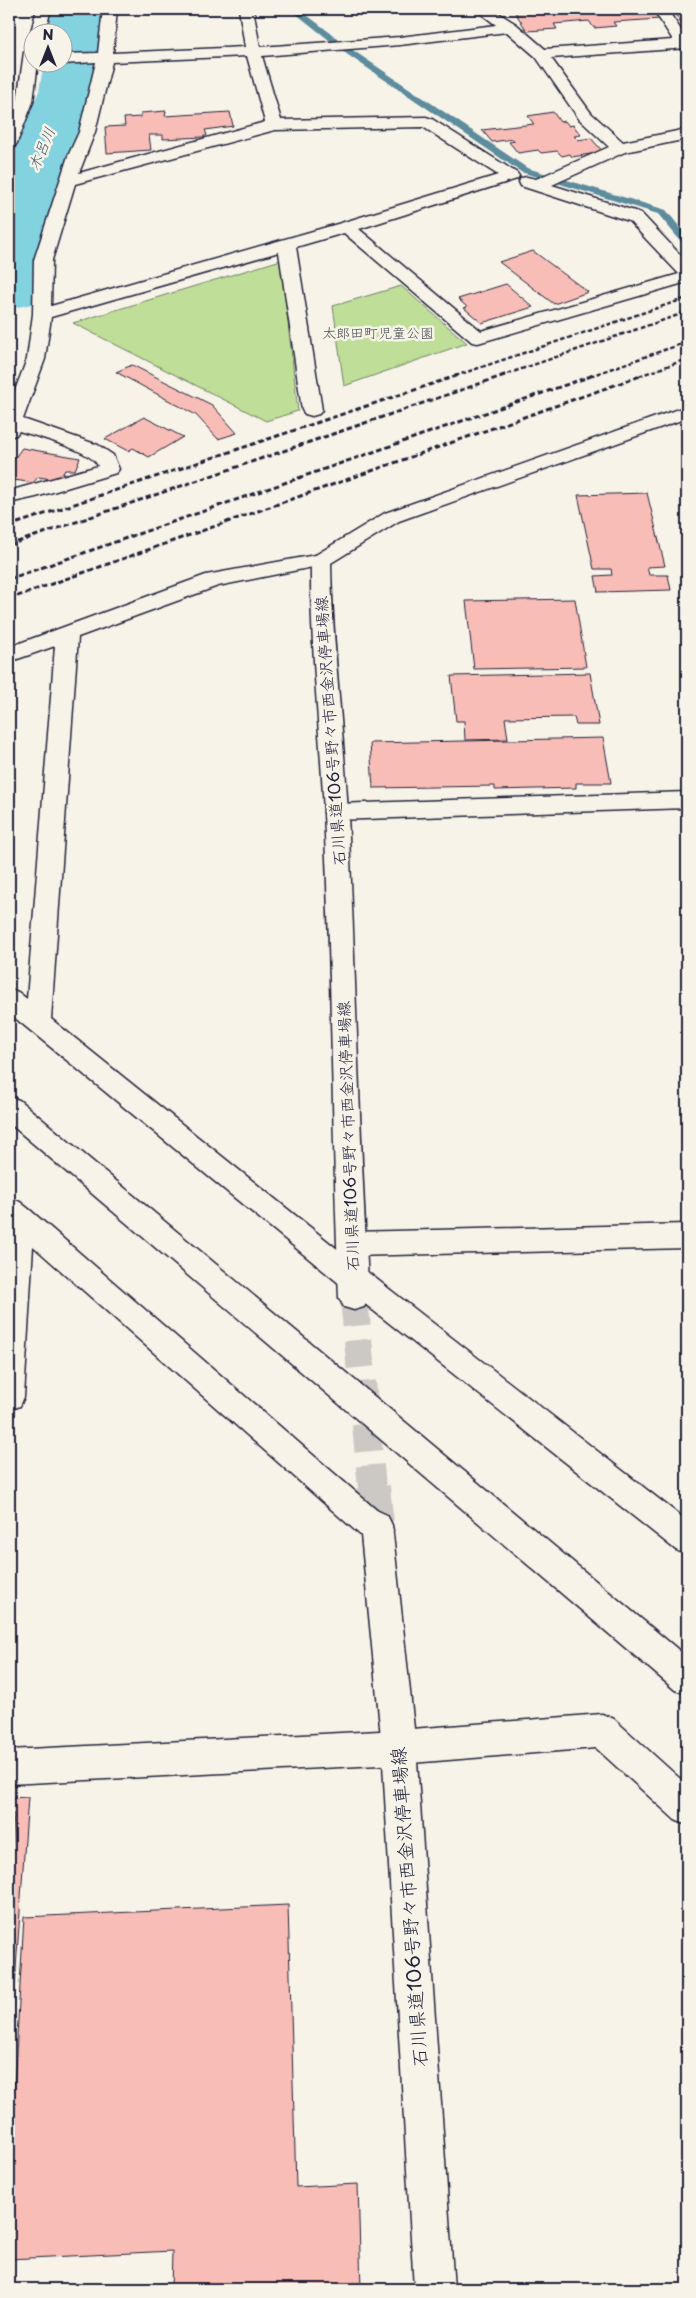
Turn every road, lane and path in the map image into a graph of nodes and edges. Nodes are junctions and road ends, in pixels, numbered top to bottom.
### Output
1 (44, 9) edge
2 (110, 9) edge
3 (246, 9) edge
4 (482, 9) edge
5 (660, 9) edge
6 (41, 22) edge
7 (511, 27) junction
8 (685, 44) edge
9 (253, 52) junction
10 (541, 54) junction
11 (100, 58) junction
12 (72, 59) edge
13 (27, 72) edge
14 (274, 125) junction
15 (687, 134) edge
16 (9, 143) edge
17 (620, 148) junction
18 (511, 176) junction
19 (68, 181) junction
20 (545, 181) junction
21 (347, 227) junction
22 (287, 244) junction
23 (687, 272) edge
24 (687, 277) edge
25 (42, 314) junction
26 (312, 410) dead end
27 (687, 412) edge
28 (10, 424) edge
29 (9, 497) edge
30 (321, 560) junction
31 (67, 634) junction
32 (9, 655) edge
33 (687, 800) edge
34 (336, 812) junction
35 (9, 999) edge
36 (38, 1022) junction
37 (9, 1108) edge
38 (14, 1214) edge
39 (687, 1236) edge
40 (352, 1244) junction
41 (353, 1287) junction
42 (9, 1397) edge
43 (687, 1540) edge
44 (687, 1678) edge
45 (399, 1746) junction
46 (9, 1767) edge
47 (687, 1808) edge
48 (434, 2289) edge

1 - 6 street
2 - 11 street
3 - 9 street
4 - 7 street
5 - 8 street
7 - 9 street
7 - 10 street
8 - 10 street
9 - 11 street
9 - 14 street
10 - 17 street
11 - 12 street
11 - 19 street
13 - 16 street
14 - 18 street
14 - 19 street
15 - 17 street
17 - 20 street
18 - 20 street
18 - 21 street
19 - 25 street
20 - 23 street
21 - 22 street
21 - 24 street
22 - 25 street
22 - 26 street
25 - 28 street
27 - 30 street
28 - 29 street
30 - 31 street
30 - 34 street, 石川県道106号野々市西金沢停車場線
31 - 32 street
31 - 36 street
33 - 34 street
34 - 40 street, 石川県道106号野々市西金沢停車場線
35 - 36 street
36 - 41 street
37 - 44 street
38 - 42 street
38 - 45 street, 石川県道106号野々市西金沢停車場線
39 - 40 street
40 - 41 street, 石川県道106号野々市西金沢停車場線
41 - 43 street
45 - 46 street
45 - 47 street
45 - 48 street, 石川県道106号野々市西金沢停車場線

